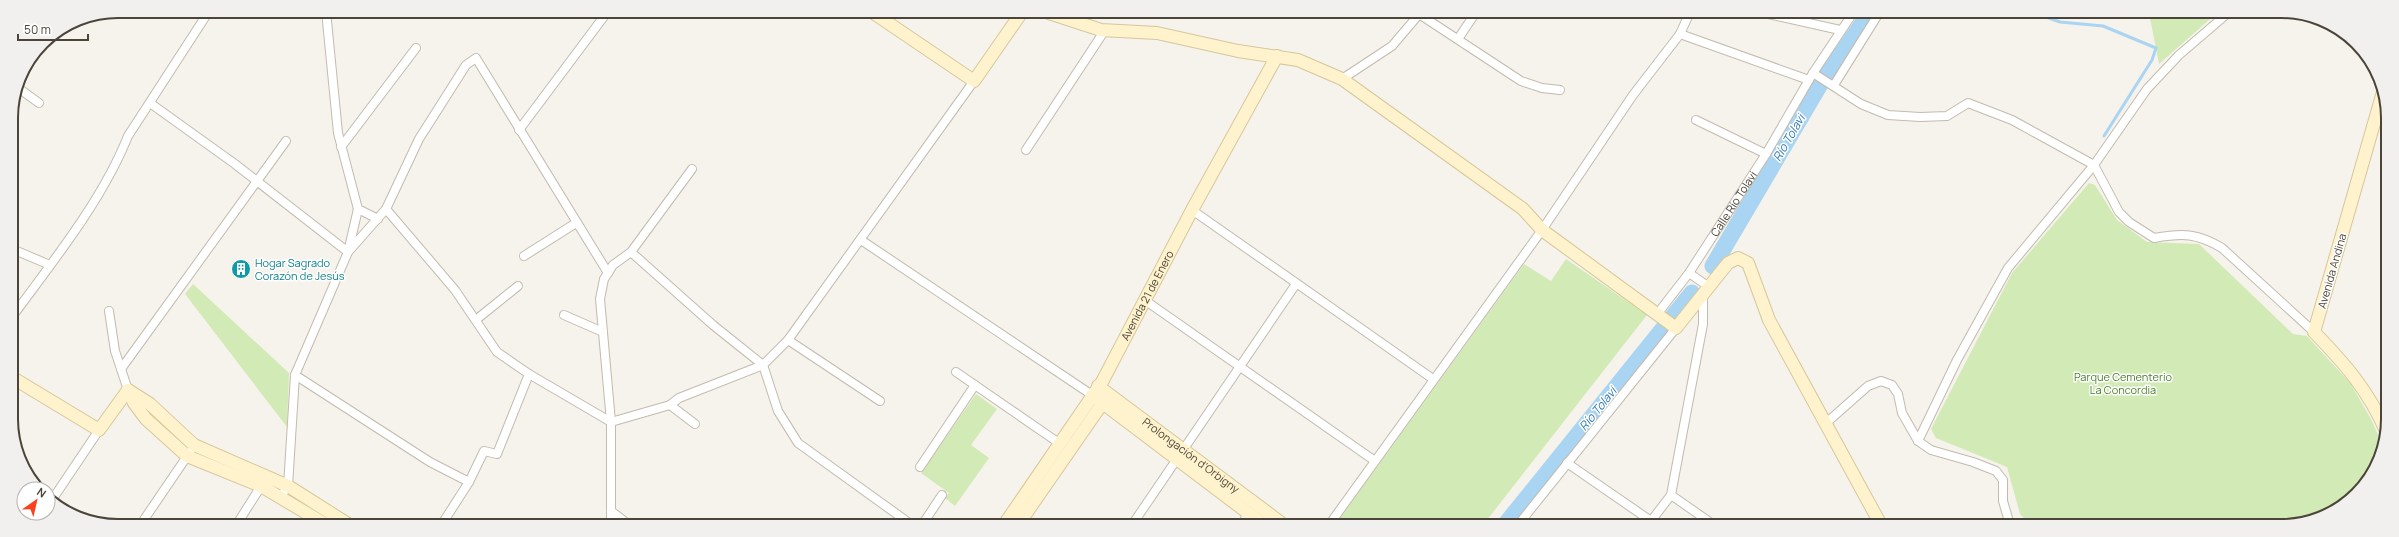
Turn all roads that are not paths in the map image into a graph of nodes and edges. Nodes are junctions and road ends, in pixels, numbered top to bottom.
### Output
1 (205, 18) edge
2 (327, 18) edge
3 (604, 18) edge
4 (881, 18) edge
5 (1018, 18) edge
6 (1066, 18) edge
7 (1416, 18) edge
8 (1427, 18) edge
9 (1472, 18) edge
10 (1687, 18) edge
11 (1789, 18) edge
12 (1850, 18) edge
13 (1877, 18) edge
14 (2222, 18) edge
15 (1105, 30) junction
16 (1840, 30) junction
17 (1680, 34) junction
18 (1458, 39) junction
19 (416, 48) dead end
20 (1277, 56) junction
21 (1812, 75) junction
22 (1342, 78) junction
23 (974, 81) junction
24 (1833, 85) junction
25 (22, 90) edge
26 (1560, 90) dead end
27 (39, 103) dead end
28 (150, 103) junction
29 (2380, 103) edge
30 (1696, 120) dead end
31 (520, 130) junction
32 (286, 141) dead end
33 (341, 147) junction
34 (1026, 150) dead end
35 (1766, 154) junction
36 (2094, 165) junction
37 (692, 169) dead end
38 (257, 181) junction
39 (358, 209) junction
40 (386, 210) junction
41 (1192, 210) junction
42 (378, 219) junction
43 (576, 223) junction
44 (1542, 230) junction
45 (861, 240) junction
46 (18, 252) edge
47 (348, 252) junction
48 (631, 252) junction
49 (524, 256) dead end
50 (50, 265) junction
51 (608, 273) junction
52 (1689, 273) junction
53 (1296, 284) junction
54 (518, 286) dead end
55 (1706, 291) junction
56 (1146, 301) junction
57 (18, 309) edge
58 (109, 311) dead end
59 (1658, 313) junction
60 (564, 315) dead end
61 (477, 319) junction
62 (1676, 328) junction
63 (603, 332) junction
64 (2314, 332) junction
65 (788, 340) junction
66 (763, 365) junction
67 (1240, 366) junction
68 (121, 369) junction
69 (956, 372) dead end
70 (529, 374) junction
71 (295, 375) junction
72 (1433, 379) junction
73 (18, 381) edge
74 (975, 385) junction
75 (128, 390) junction
76 (1095, 390) junction
77 (1106, 398) junction
78 (880, 401) dead end
79 (670, 405) junction
80 (2381, 416) edge
81 (611, 422) junction
82 (695, 424) dead end
83 (1825, 424) junction
84 (99, 430) junction
85 (1918, 441) junction
86 (1059, 443) junction
87 (194, 445) junction
88 (1180, 453) junction
89 (187, 456) junction
90 (1375, 461) junction
91 (1567, 463) junction
92 (920, 467) dead end
93 (264, 481) junction
94 (469, 482) junction
95 (288, 486) junction
96 (56, 494) edge
97 (942, 495) dead end
98 (1671, 495) junction
99 (281, 496) junction
100 (611, 511) junction
101 (1249, 513) junction
102 (144, 519) edge
103 (239, 519) edge
104 (317, 519) edge
105 (340, 519) edge
106 (445, 519) edge
107 (611, 519) edge
108 (621, 519) edge
109 (904, 519) edge
110 (926, 519) edge
111 (1013, 519) edge
112 (1014, 519) edge
113 (1136, 519) edge
114 (1245, 519) edge
115 (1256, 519) edge
116 (1275, 519) edge
117 (1333, 519) edge
118 (1523, 519) edge
119 (1644, 519) edge
120 (1652, 519) edge
121 (1705, 519) edge
122 (1878, 519) edge
123 (2008, 519) edge

1 - 28 street
2 - 33 street
3 - 31 street
4 - 23 main road
5 - 23 main road
6 - 15 main road
7 - 22 street
8 - 18 street
9 - 18 street
10 - 17 street
11 - 16 street
12 - 16 street, Calle Río Tolavi
13 - 24 street
14 - 36 street
15 - 20 main road
15 - 34 street
16 - 21 street, Calle Río Tolavi
17 - 21 street
17 - 44 street
18 - 26 street
19 - 33 street
20 - 22 main road
20 - 41 main road, Avenida 21 de Enero
21 - 24 street
21 - 35 street, Calle Río Tolavi
22 - 44 main road
23 - 45 street
24 - 36 street
25 - 27 street
28 - 38 street
28 - 50 street
29 - 64 main road, Avenida Andina
30 - 35 street
31 - 40 street
31 - 43 street
32 - 38 street
33 - 39 street
35 - 52 street, Calle Río Tolavi
36 - 64 street
36 - 85 street
37 - 48 street
38 - 47 street
38 - 68 street
39 - 42 street
39 - 47 street
40 - 42 street
40 - 61 street
41 - 53 street
41 - 56 main road, Avenida 21 de Enero
42 - 47 street
43 - 49 street
43 - 51 street
44 - 59 main road
44 - 72 street
45 - 65 street
45 - 76 street
46 - 50 street
47 - 71 street
48 - 51 street
48 - 66 street
50 - 57 street
51 - 63 street
52 - 55 street
52 - 59 street, Calle Río Tolavi
53 - 67 street
53 - 72 street
54 - 61 street
55 - 62 main road
55 - 83 main road
55 - 98 street
56 - 67 street
56 - 76 main road, Avenida 21 de Enero
58 - 68 street
59 - 62 main road
60 - 63 street
61 - 70 street
62 - 91 street
63 - 81 street
64 - 80 main road
65 - 66 street
65 - 78 street
66 - 79 street
66 - 109 street
67 - 88 street
67 - 90 street
68 - 75 street
69 - 74 street
70 - 81 street
70 - 94 street
71 - 94 street
71 - 95 street
72 - 90 street
73 - 84 main road
74 - 86 street
74 - 92 street
75 - 84 main road
75 - 87 main road
75 - 89 main road
76 - 77 main road, Prolongación d'Orbigny
76 - 86 main road, Avenida 21 de Enero
77 - 88 main road, Prolongación d'Orbigny
77 - 112 main road, Avenida 21 de Enero
79 - 81 street
79 - 82 street
81 - 100 street
83 - 85 street
83 - 122 main road
84 - 96 street
85 - 123 street
86 - 111 main road, Avenida 21 de Enero
87 - 89 street
87 - 93 main road
88 - 101 main road, Prolongación d'Orbigny
88 - 113 street
88 - 116 main road, Prolongación d'Orbigny
89 - 93 main road
89 - 102 street
90 - 117 street
91 - 118 street
91 - 119 street
93 - 95 main road
93 - 99 main road
93 - 103 street
94 - 106 street
95 - 99 street
95 - 105 main road
97 - 110 street
98 - 120 street
98 - 121 street
99 - 104 main road
100 - 107 street
100 - 108 street
101 - 114 street
101 - 115 main road, Prolongación d'Orbigny

